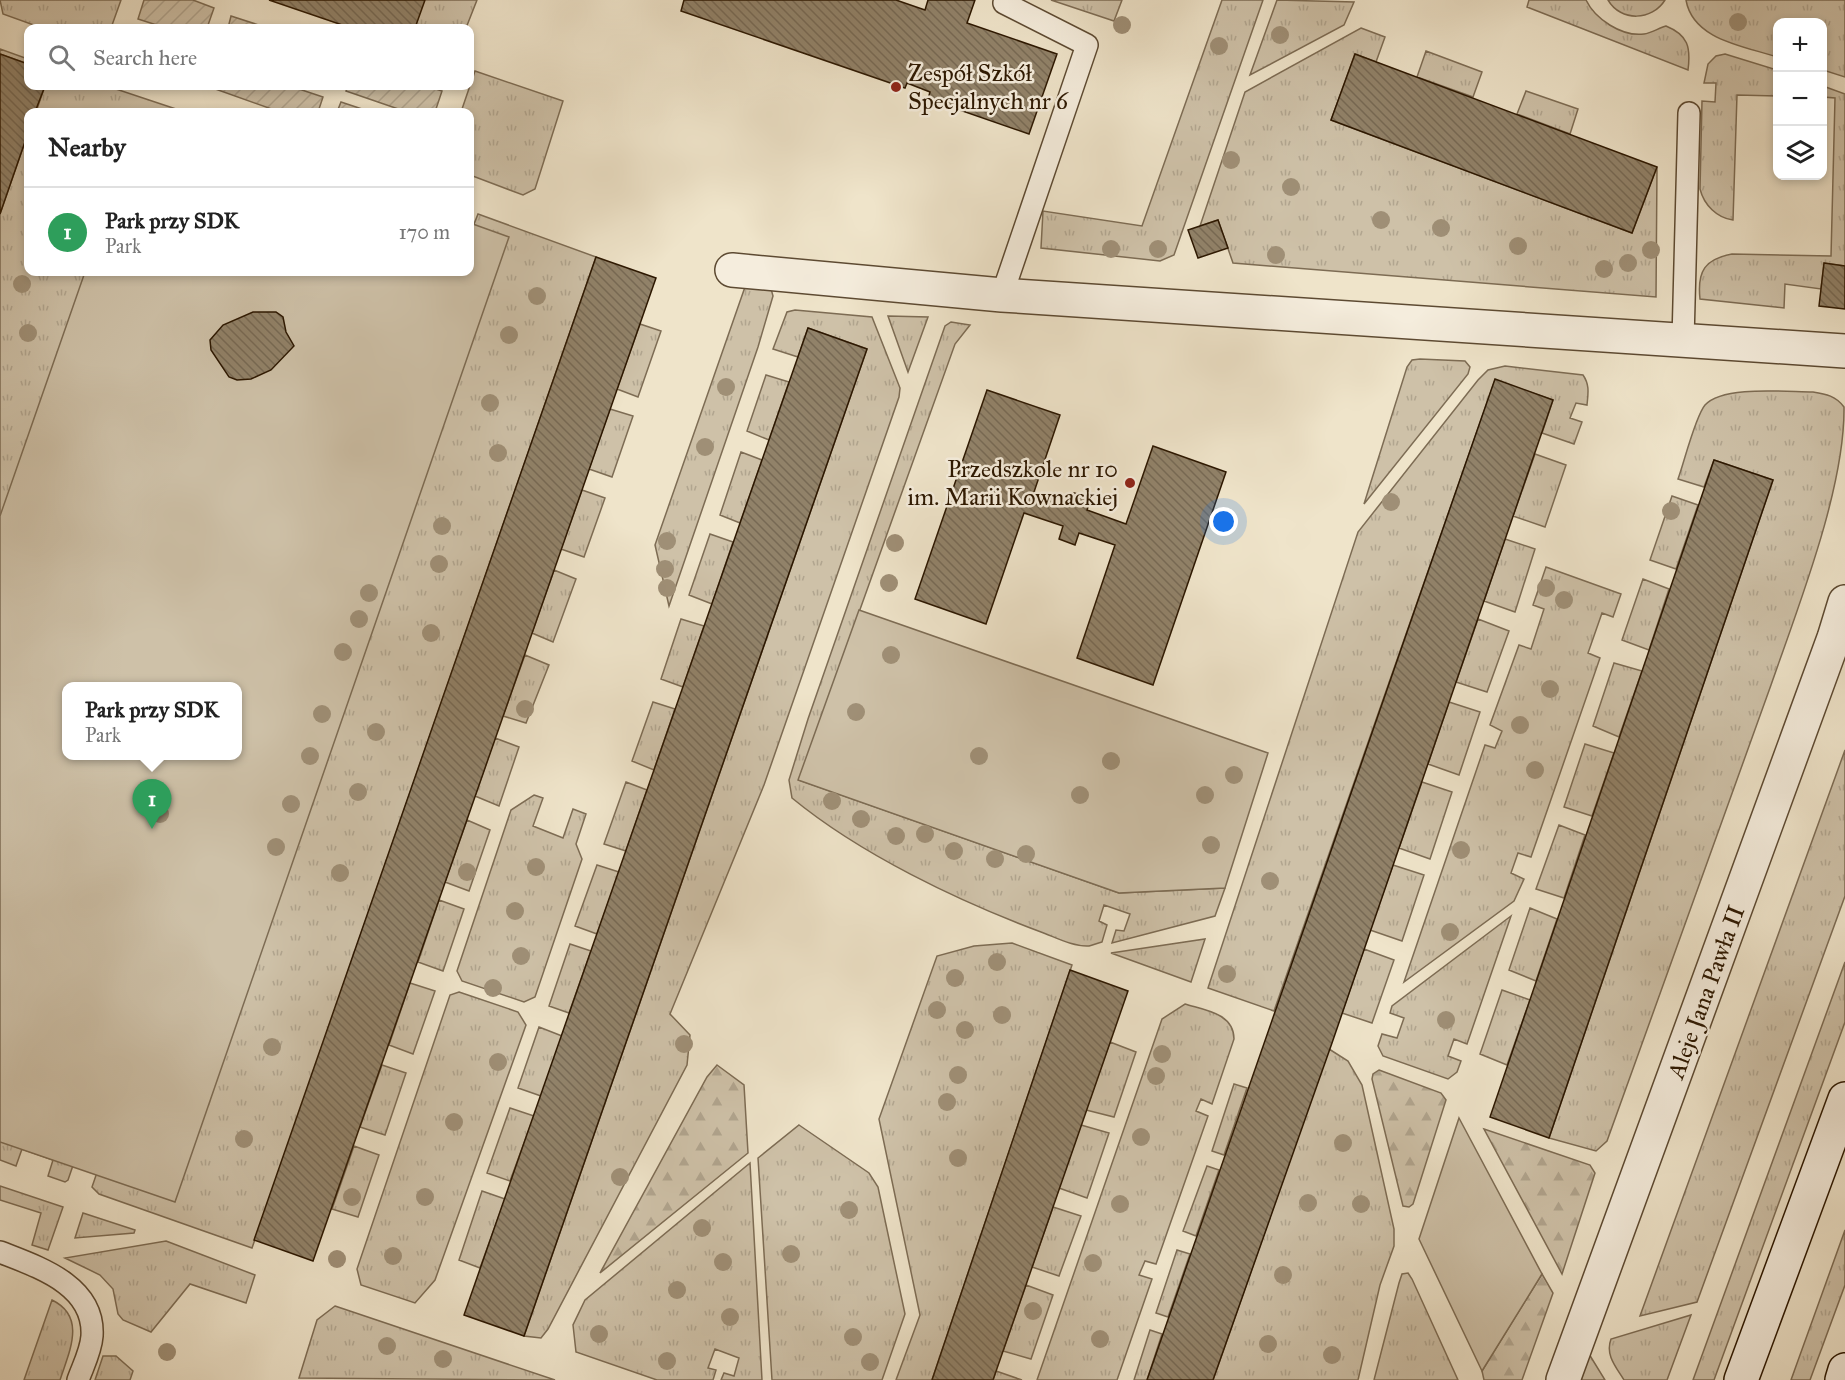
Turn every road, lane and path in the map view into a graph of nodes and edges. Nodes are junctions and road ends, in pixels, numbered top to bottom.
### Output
1 (1004, 3) dead end
2 (1689, 113) dead end
3 (732, 270) dead end
4 (1002, 295) junction
5 (1683, 340) junction
6 (1845, 351) edge
7 (1845, 602) edge
8 (1845, 1099) edge
9 (0, 1252) edge
10 (1845, 1370) edge
11 (78, 1380) edge
12 (1563, 1380) edge
13 (1741, 1380) edge
14 (1842, 1380) edge

1 - 4 lane
2 - 5 lane
3 - 4 street
4 - 5 street
5 - 6 street
7 - 12 street, Aleje Jana Pawła II
8 - 13 street
9 - 11 lane
10 - 14 street

